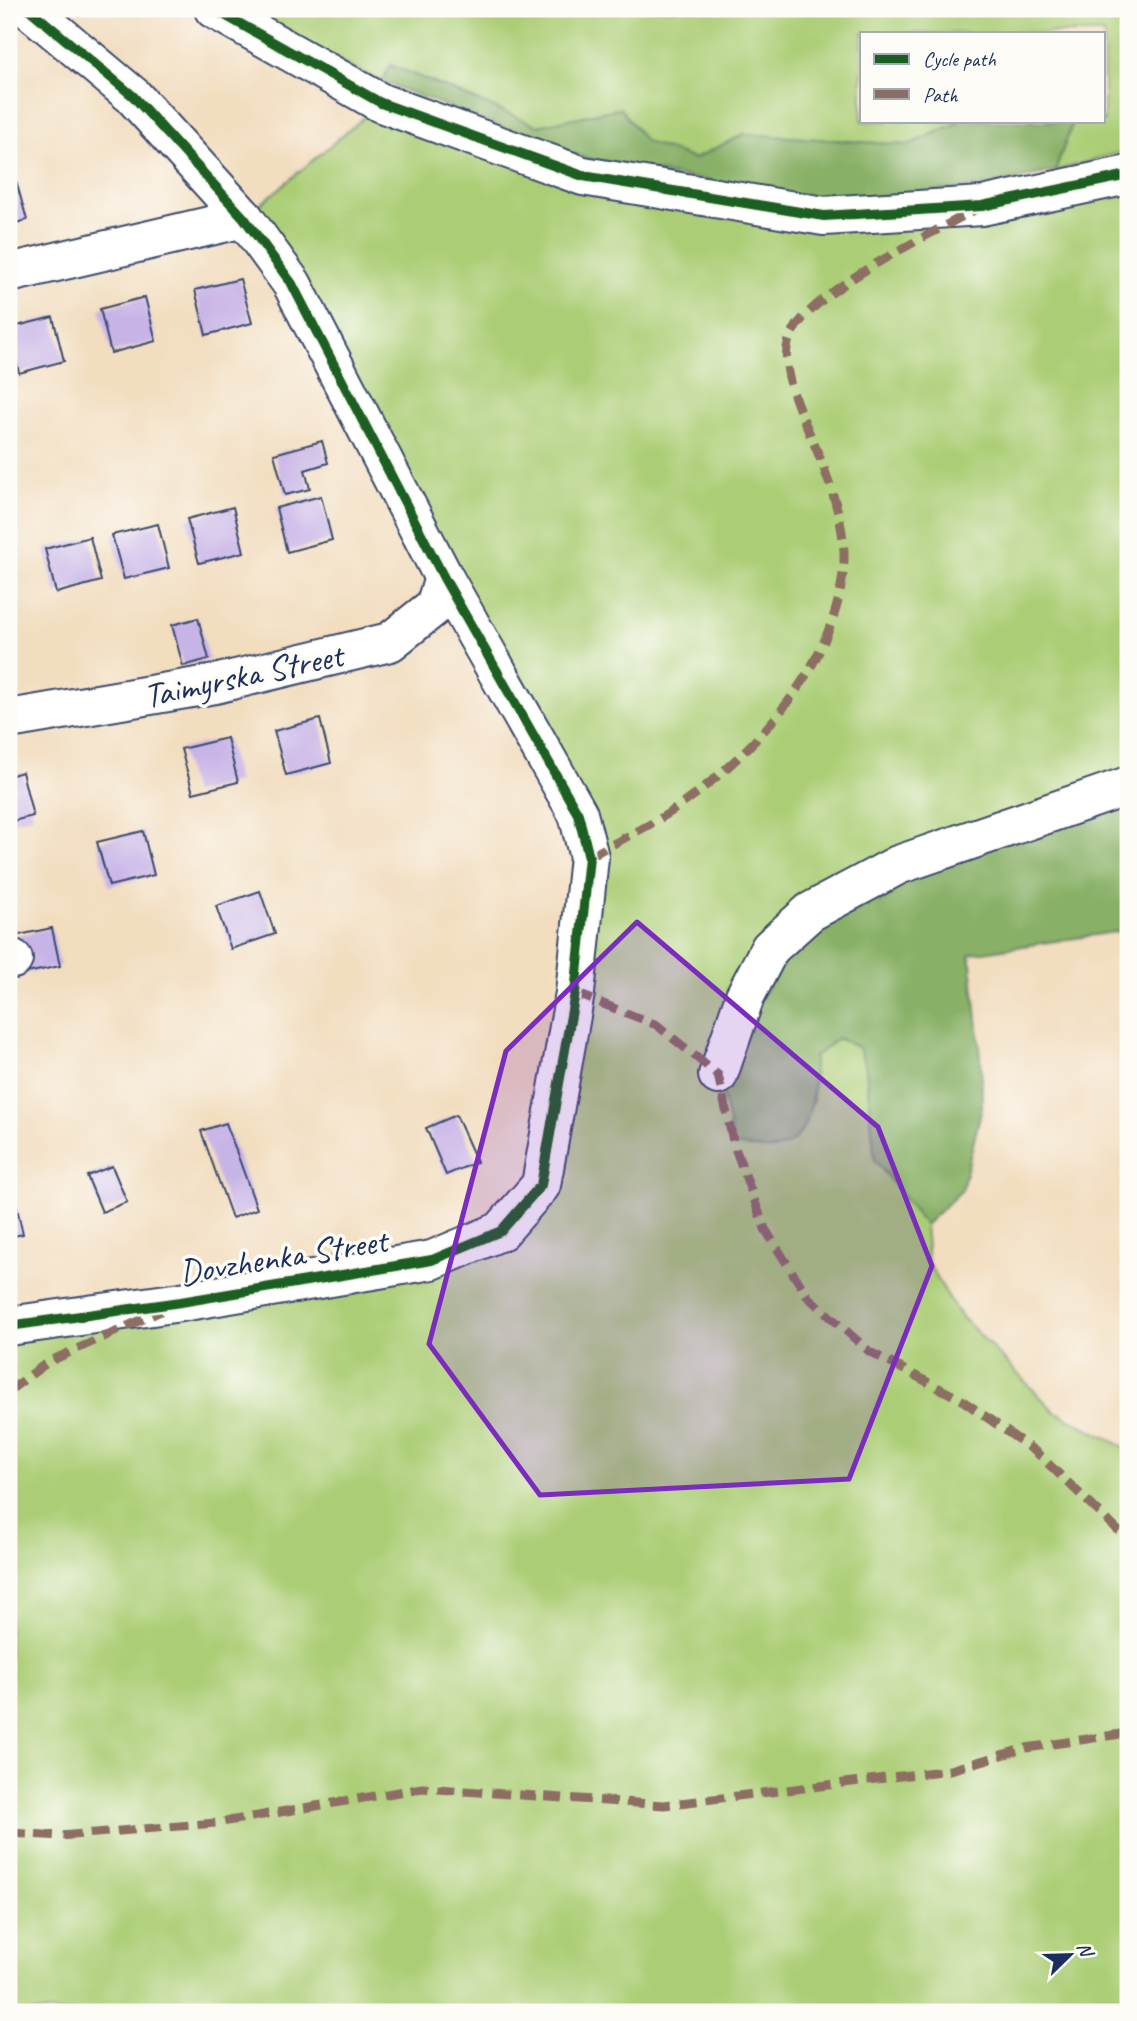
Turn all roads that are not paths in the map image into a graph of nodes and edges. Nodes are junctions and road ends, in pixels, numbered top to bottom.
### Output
1 (29, 9) edge
2 (214, 9) edge
3 (1128, 175) edge
4 (244, 218) junction
5 (9, 273) edge
6 (444, 578) junction
7 (9, 719) edge
8 (1128, 786) edge
9 (719, 1076) dead end
10 (9, 1326) edge

1 - 4 street
2 - 3 street
4 - 5 street
4 - 6 street
6 - 7 street, Taimyrska Street
6 - 10 street, Dovzhenka Street
8 - 9 street

